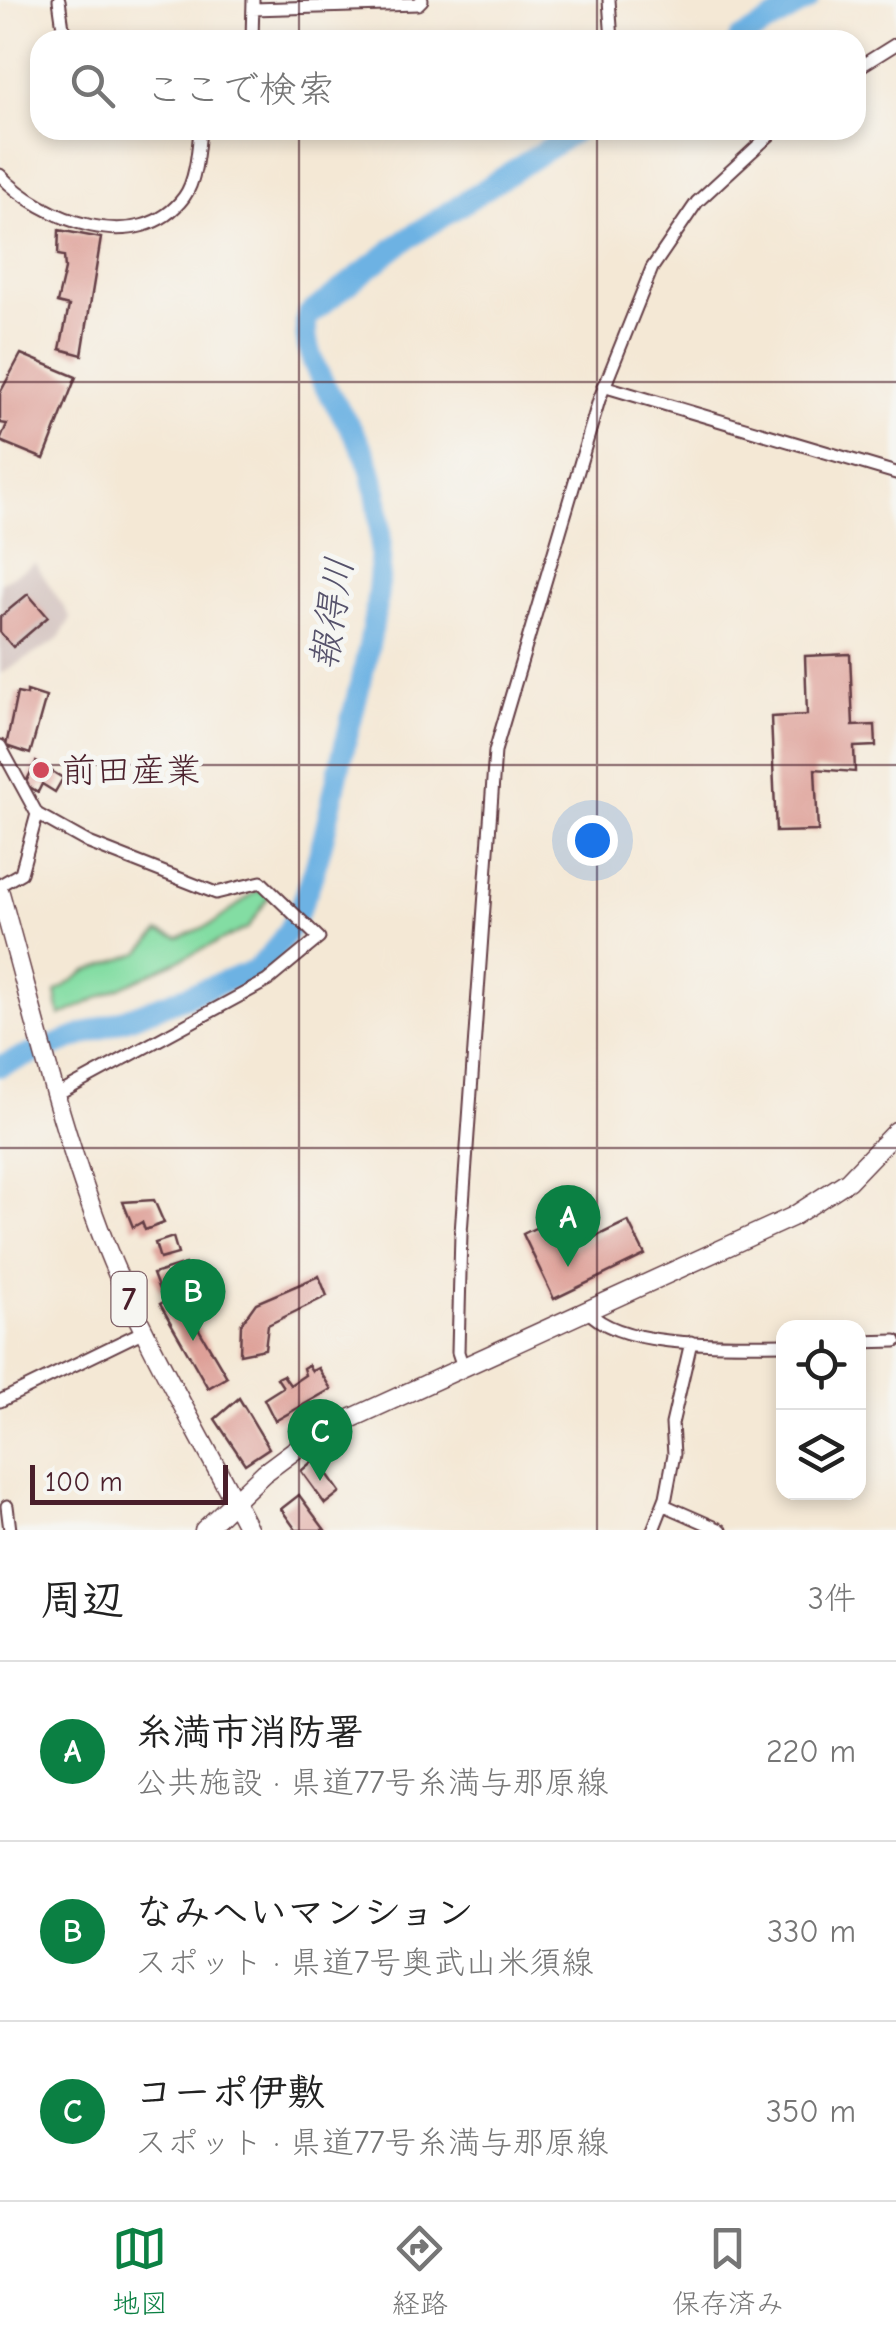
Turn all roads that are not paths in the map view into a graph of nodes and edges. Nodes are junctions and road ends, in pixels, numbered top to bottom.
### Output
1 (59, 0) edge
2 (422, 0) edge
3 (609, 0) edge
4 (253, 4) edge
5 (65, 30) edge
6 (252, 30) edge
7 (611, 30) edge
8 (896, 44) edge
9 (866, 63) edge
10 (198, 140) edge
11 (764, 140) edge
12 (0, 175) edge
13 (604, 386) junction
14 (896, 473) edge
15 (0, 746) edge
16 (37, 814) junction
17 (0, 885) edge
18 (0, 894) edge
19 (56, 1089) junction
20 (896, 1131) edge
21 (588, 1311) junction
22 (144, 1331) junction
23 (896, 1341) edge
24 (690, 1342) junction
25 (866, 1342) edge
26 (776, 1344) edge
27 (463, 1366) junction
28 (0, 1401) edge
29 (234, 1502) junction
30 (664, 1505) junction
31 (8, 1506) dead end
32 (10, 1530) edge
33 (204, 1530) edge
34 (249, 1530) edge
35 (652, 1530) edge
36 (721, 1530) edge

1 - 5 street
2 - 4 street
3 - 7 street
4 - 6 street
8 - 9 street
10 - 12 street
11 - 13 street
13 - 14 street
13 - 27 street
15 - 16 street
16 - 17 street
16 - 19 street
18 - 19 main road, 7
19 - 22 main road, 7
20 - 21 main road
21 - 24 street
21 - 27 main road
22 - 28 street
22 - 29 main road, 7
23 - 25 street
24 - 26 street
24 - 30 street
27 - 29 main road
29 - 33 main road
29 - 34 main road, 7
30 - 35 street
30 - 36 street
31 - 32 street

